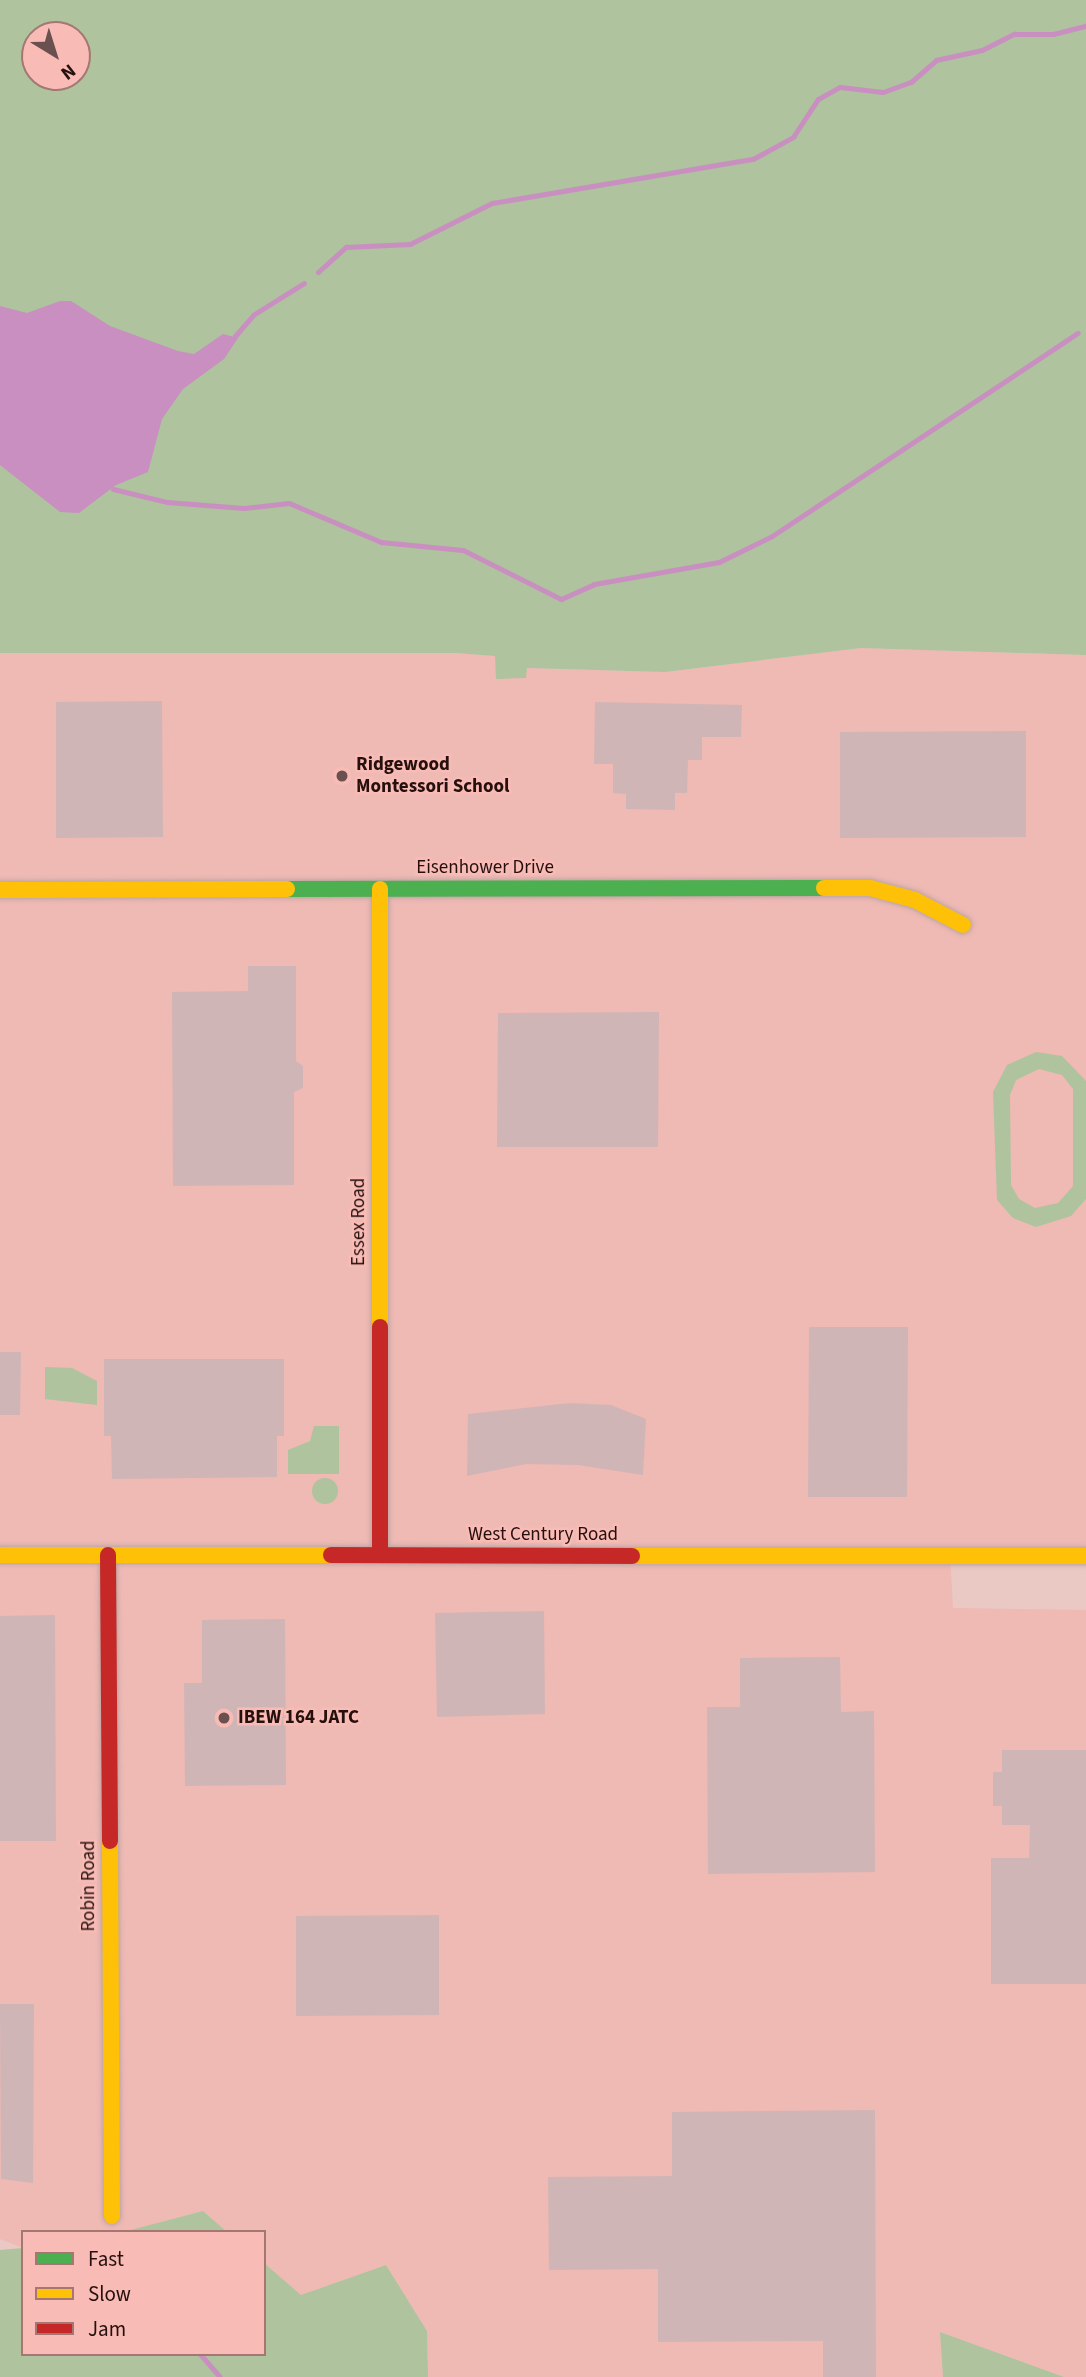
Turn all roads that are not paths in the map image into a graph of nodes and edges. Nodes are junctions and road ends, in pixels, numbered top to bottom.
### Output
1 (380, 889) junction
2 (0, 890) edge
3 (963, 925) dead end
4 (0, 1555) edge
5 (108, 1555) junction
6 (380, 1555) junction
7 (1086, 1556) edge
8 (112, 2216) dead end

1 - 2 street, Eisenhower Drive
1 - 3 street, Eisenhower Drive
1 - 6 street, Essex Road
4 - 5 street, West Century Road
5 - 6 street, West Century Road
5 - 8 street, Robin Road
6 - 7 street, West Century Road

